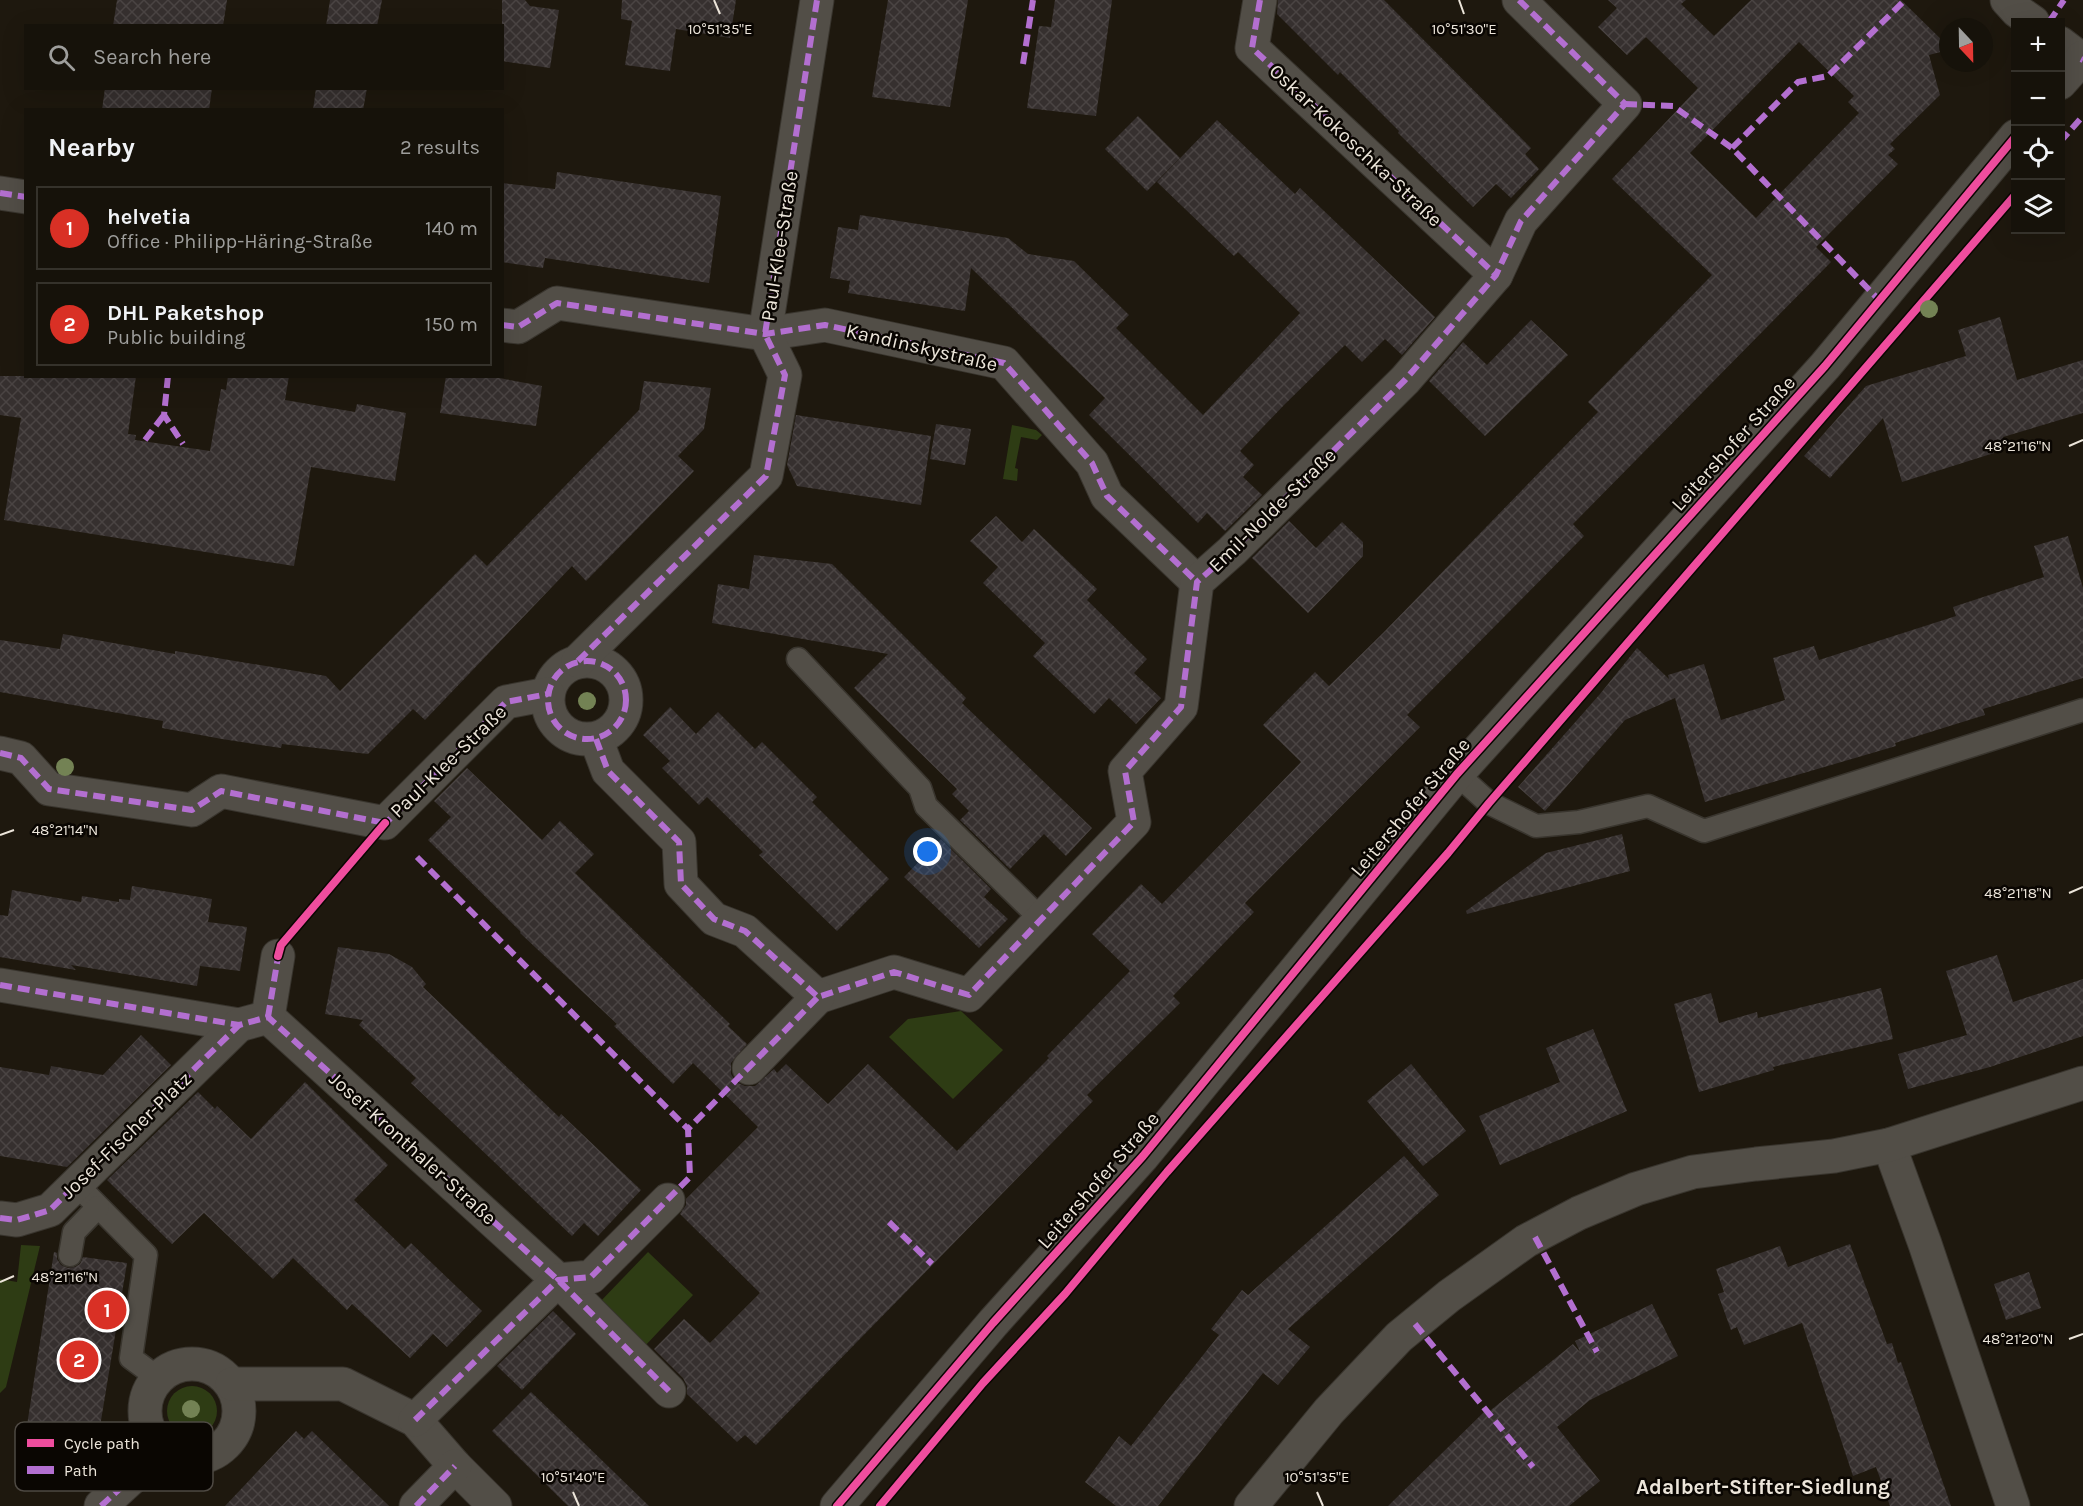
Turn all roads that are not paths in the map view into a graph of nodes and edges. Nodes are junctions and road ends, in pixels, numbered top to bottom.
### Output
1 (817, 0) edge
2 (1260, 0) edge
3 (1519, 0) edge
4 (2007, 0) edge
5 (2027, 18) edge
6 (2011, 142) edge
7 (0, 193) edge
8 (24, 197) edge
9 (1496, 275) junction
10 (504, 325) edge
11 (765, 334) junction
12 (1197, 582) junction
13 (798, 660) dead end
14 (578, 661) junction
15 (548, 694) junction
16 (2083, 710) edge
17 (596, 739) junction
18 (0, 753) edge
19 (1457, 774) junction
20 (1041, 920) junction
21 (278, 956) dead end
22 (0, 985) edge
23 (818, 997) junction
24 (254, 1021) junction
25 (748, 1068) dead end
26 (2083, 1083) edge
27 (1888, 1145) junction
28 (669, 1200) dead end
29 (0, 1218) edge
30 (70, 1255) dead end
31 (558, 1280) junction
32 (158, 1378) junction
33 (232, 1384) junction
34 (669, 1391) dead end
35 (415, 1420) junction
36 (146, 1422) edge
37 (213, 1453) edge
38 (455, 1466) junction
39 (117, 1491) edge
40 (101, 1506) edge
41 (416, 1506) edge
42 (495, 1506) edge
43 (837, 1506) edge
44 (1251, 1506) edge
45 (2013, 1506) edge

1 - 11 street, Paul-Klee-Straße
2 - 9 street, Oskar-Kokoschka-Straße
3 - 9 street, Emil-Nolde-Straße
4 - 5 street
6 - 19 street, Leitershofer Straße
7 - 8 street
9 - 12 street, Emil-Nolde-Straße
10 - 11 street, Kandinskystraße
11 - 12 street, Kandinskystraße
11 - 14 street, Paul-Klee-Straße
12 - 20 street, Emil-Nolde-Straße
13 - 20 lane
14 - 15 street
14 - 17 street
15 - 17 street
15 - 18 street, Paul-Klee-Straße
16 - 19 lane, Leitershofer Straße
17 - 23 street
19 - 43 street, Leitershofer Straße
20 - 23 street, Emil-Nolde-Straße
21 - 24 street
22 - 24 street
23 - 25 street
24 - 29 street, Josef-Fischer-Platz
24 - 31 street, Josef-Kronthaler-Straße
26 - 27 street
27 - 44 street
27 - 45 street
28 - 31 street
30 - 32 lane
31 - 34 street, Josef-Kronthaler-Straße
31 - 35 street
32 - 33 street
32 - 36 street
33 - 35 street
33 - 37 street
35 - 38 street
38 - 41 street
38 - 42 street
39 - 40 street

